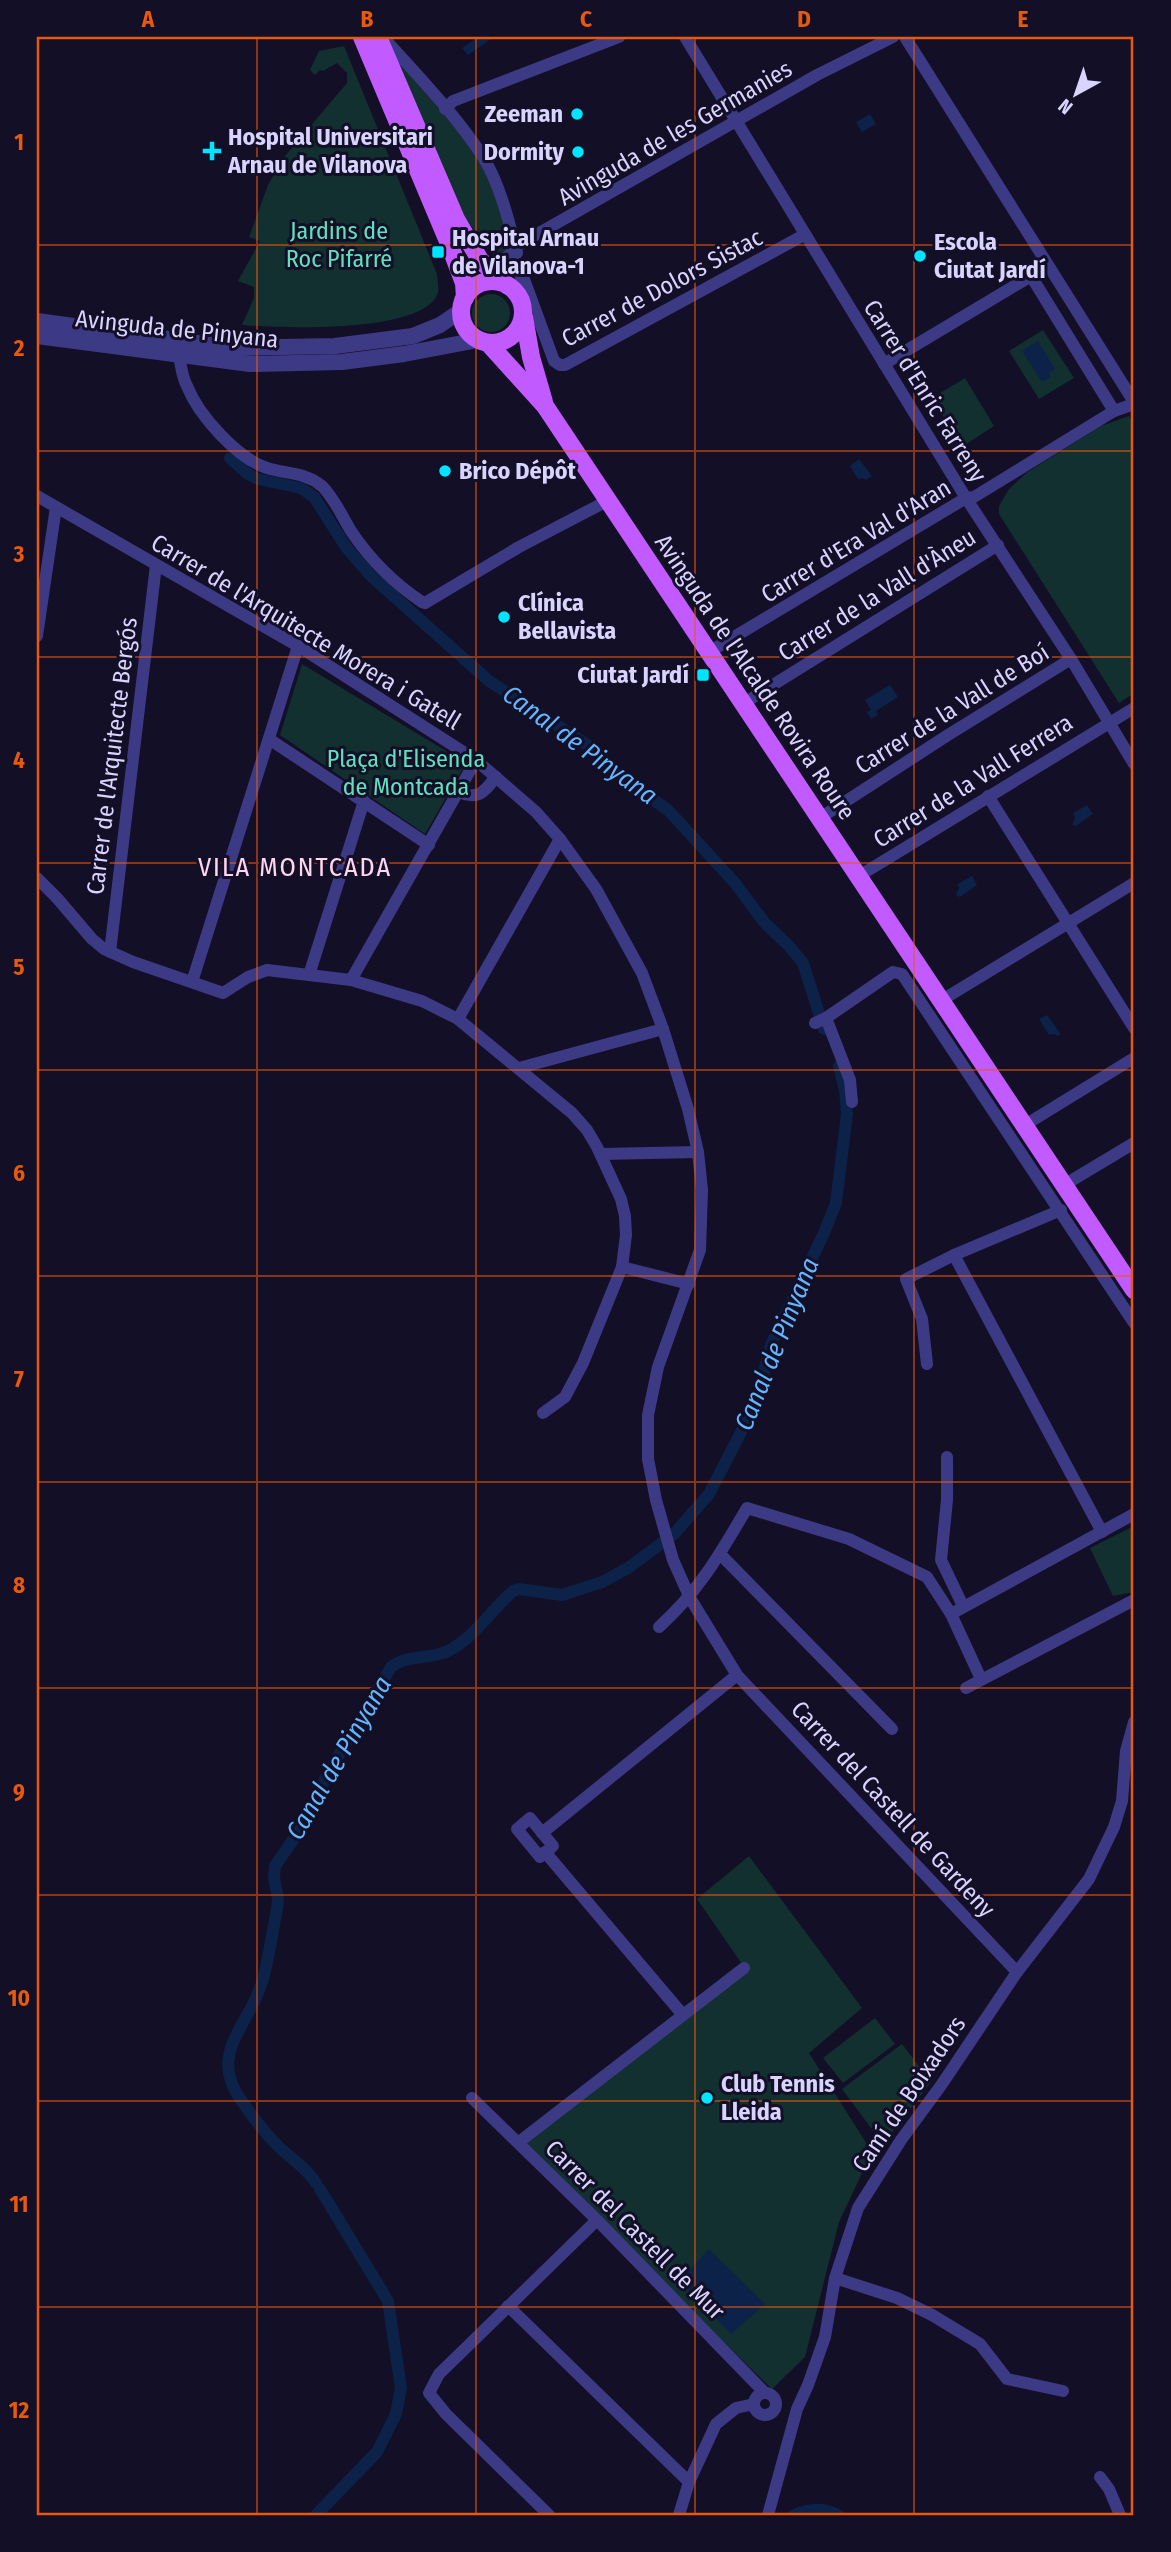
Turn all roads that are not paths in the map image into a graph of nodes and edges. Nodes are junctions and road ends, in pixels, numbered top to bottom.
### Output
1 (362, 37) edge
2 (380, 37) edge
3 (619, 37) edge
4 (685, 37) edge
5 (893, 37) edge
6 (905, 37) edge
7 (445, 110) junction
8 (736, 123) junction
9 (804, 235) junction
10 (516, 249) junction
11 (520, 268) junction
12 (493, 271) junction
13 (508, 286) junction
14 (468, 298) junction
15 (523, 309) junction
16 (37, 321) edge
17 (37, 336) edge
18 (483, 341) junction
19 (179, 355) junction
20 (884, 364) junction
21 (1134, 403) edge
22 (545, 406) junction
23 (1114, 411) junction
24 (37, 496) edge
25 (966, 498) junction
26 (607, 501) junction
27 (55, 507) junction
28 (998, 545) junction
29 (156, 565) junction
30 (37, 636) edge
31 (298, 646) junction
32 (709, 652) junction
33 (1071, 659) junction
34 (744, 703) junction
35 (1134, 708) edge
36 (1110, 722) junction
37 (269, 739) junction
38 (476, 760) junction
39 (1134, 764) edge
40 (496, 778) junction
41 (458, 792) junction
42 (988, 796) junction
43 (364, 801) junction
44 (820, 818) junction
45 (560, 839) junction
46 (429, 845) junction
47 (859, 876) junction
48 (37, 878) edge
49 (1134, 883) edge
50 (1069, 923) junction
51 (110, 952) junction
52 (309, 975) junction
53 (351, 980) junction
54 (192, 982) junction
55 (933, 1003) junction
56 (458, 1019) junction
57 (1134, 1028) edge
58 (663, 1029) junction
59 (1134, 1058) edge
60 (519, 1068) junction
61 (852, 1102) dead end
62 (1024, 1125) junction
63 (1134, 1143) edge
64 (698, 1152) junction
65 (601, 1154) junction
66 (1064, 1185) junction
67 (1061, 1210) junction
68 (1082, 1211) junction
69 (1087, 1250) junction
70 (954, 1255) junction
71 (622, 1267) junction
72 (689, 1284) junction
73 (1133, 1284) edge
74 (1134, 1323) edge
75 (927, 1364) dead end
76 (543, 1413) dead end
77 (947, 1457) dead end
78 (1134, 1514) edge
79 (1101, 1532) junction
80 (720, 1555) junction
81 (690, 1598) junction
82 (1134, 1600) edge
83 (963, 1606) junction
84 (951, 1614) junction
85 (659, 1627) dead end
86 (737, 1675) junction
87 (981, 1679) junction
88 (966, 1688) dead end
89 (1134, 1723) edge
90 (892, 1729) dead end
91 (542, 1833) junction
92 (545, 1852) junction
93 (744, 1968) dead end
94 (1017, 1972) junction
95 (682, 2015) junction
96 (471, 2098) dead end
97 (519, 2142) junction
98 (597, 2220) junction
99 (835, 2278) junction
100 (508, 2306) junction
101 (1063, 2391) dead end
102 (765, 2393) junction
103 (754, 2404) junction
104 (776, 2405) junction
105 (797, 2409) junction
106 (1100, 2477) dead end
107 (689, 2482) junction
108 (550, 2515) edge
109 (679, 2515) edge
110 (768, 2515) edge
111 (1120, 2515) edge

1 - 14 main road
2 - 7 street
2 - 12 main road
3 - 7 street
4 - 8 street, Carrer d'Enric Farreny
5 - 8 street, Avinguda de les Germanies
6 - 21 street
7 - 10 street
8 - 9 street, Carrer d'Enric Farreny
8 - 10 street, Avinguda de les Germanies
9 - 11 street, Carrer de Dolors Sistac
9 - 20 street, Carrer d'Enric Farreny
10 - 11 street
10 - 12 street, Avinguda de les Germanies
11 - 15 street
12 - 13 main road
12 - 14 street, Avinguda de les Germanies
13 - 14 main road
13 - 15 main road
14 - 16 street, Avinguda de Pinyana
14 - 18 main road
15 - 18 main road
15 - 22 main road, Avinguda de l'Alcalde Rovira Roure
17 - 19 street, Avinguda de Pinyana
18 - 19 street, Avinguda de Pinyana
18 - 22 main road, Avinguda de l'Alcalde Rovira Roure
19 - 26 street
20 - 23 street
20 - 25 street, Carrer d'Enric Farreny
21 - 23 street, Carrer d'Era Val d'Aran
22 - 26 main road, Avinguda de l'Alcalde Rovira Roure
23 - 25 street, Carrer d'Era Val d'Aran
24 - 27 street, Carrer de l'Arquitecte Morera i Gatell
25 - 28 street, Carrer d'Enric Farreny
25 - 32 street, Carrer d'Era Val d'Aran
26 - 32 main road, Avinguda de l'Alcalde Rovira Roure
27 - 29 street, Carrer de l'Arquitecte Morera i Gatell
27 - 30 street
28 - 33 street, Carrer d'Enric Farreny
28 - 34 street, Carrer de la Vall d'Àneu
29 - 31 street, Carrer de l'Arquitecte Morera i Gatell
29 - 51 street, Carrer de l'Arquitecte Bergós
31 - 37 street
31 - 38 street, Carrer de l'Arquitecte Morera i Gatell
32 - 34 main road, Avinguda de l'Alcalde Rovira Roure
33 - 36 street, Carrer d'Enric Farreny
33 - 44 street, Carrer de la Vall de Boí
34 - 44 main road, Avinguda de l'Alcalde Rovira Roure
35 - 36 street, Carrer de la Vall Ferrera
36 - 39 street, Carrer d'Enric Farreny
36 - 42 street, Carrer de la Vall Ferrera
37 - 43 street
37 - 54 street
38 - 40 street, Carrer de l'Arquitecte Morera i Gatell
38 - 41 street
40 - 41 street
40 - 45 street, Carrer de l'Arquitecte Morera i Gatell
41 - 46 street
42 - 47 street, Carrer de la Vall Ferrera
42 - 50 street
43 - 46 street
43 - 52 street
44 - 47 main road, Avinguda de l'Alcalde Rovira Roure
45 - 56 street
45 - 58 street, Carrer de l'Arquitecte Morera i Gatell
46 - 53 street
47 - 55 main road, Avinguda de l'Alcalde Rovira Roure
48 - 51 street
49 - 50 street
50 - 55 street
50 - 57 street
51 - 54 street
52 - 53 street
52 - 54 street
53 - 56 street
55 - 61 street, Avinguda de l'Alcalde Rovira Roure
55 - 62 main road, Avinguda de l'Alcalde Rovira Roure
55 - 67 street, Avinguda de l'Alcalde Rovira Roure
56 - 60 street
58 - 60 street
58 - 64 street, Carrer de l'Arquitecte Morera i Gatell
59 - 62 street
60 - 65 street
62 - 66 main road, Avinguda de l'Alcalde Rovira Roure
63 - 66 street
64 - 65 street
64 - 72 street, Carrer de l'Arquitecte Morera i Gatell
65 - 71 street
66 - 68 main road, Avinguda de l'Alcalde Rovira Roure
67 - 69 street, Avinguda de l'Alcalde Rovira Roure
67 - 70 street
68 - 69 street, Avinguda de l'Alcalde Rovira Roure
68 - 73 main road, Avinguda de l'Alcalde Rovira Roure
69 - 74 street, Avinguda de l'Alcalde Rovira Roure
70 - 75 street
70 - 79 street
71 - 72 street
71 - 76 street
72 - 81 street, Carrer de l'Arquitecte Morera i Gatell
77 - 83 street
78 - 79 street
79 - 83 street
80 - 81 street
80 - 84 street
80 - 90 street
81 - 85 street
81 - 86 street, Carrer de l'Arquitecte Morera i Gatell
82 - 87 street
83 - 84 street
84 - 87 street
86 - 91 street
86 - 94 street, Carrer del Castell de Gardeny
87 - 88 street
89 - 94 street, Camí de Boixadors
91 - 92 street
91 - 92 street
92 - 95 street
93 - 95 street
94 - 99 street, Camí de Boixadors
95 - 97 street
96 - 97 street, Carrer del Castell de Mur
97 - 98 street, Carrer del Castell de Mur
98 - 100 street
98 - 102 street, Carrer del Castell de Mur
99 - 101 street
99 - 105 street, Camí de Boixadors
100 - 107 street
100 - 108 street
102 - 103 street
102 - 104 street
103 - 104 street
103 - 107 street
104 - 105 street
105 - 110 street, Camí de Boixadors
106 - 111 street
107 - 109 street

